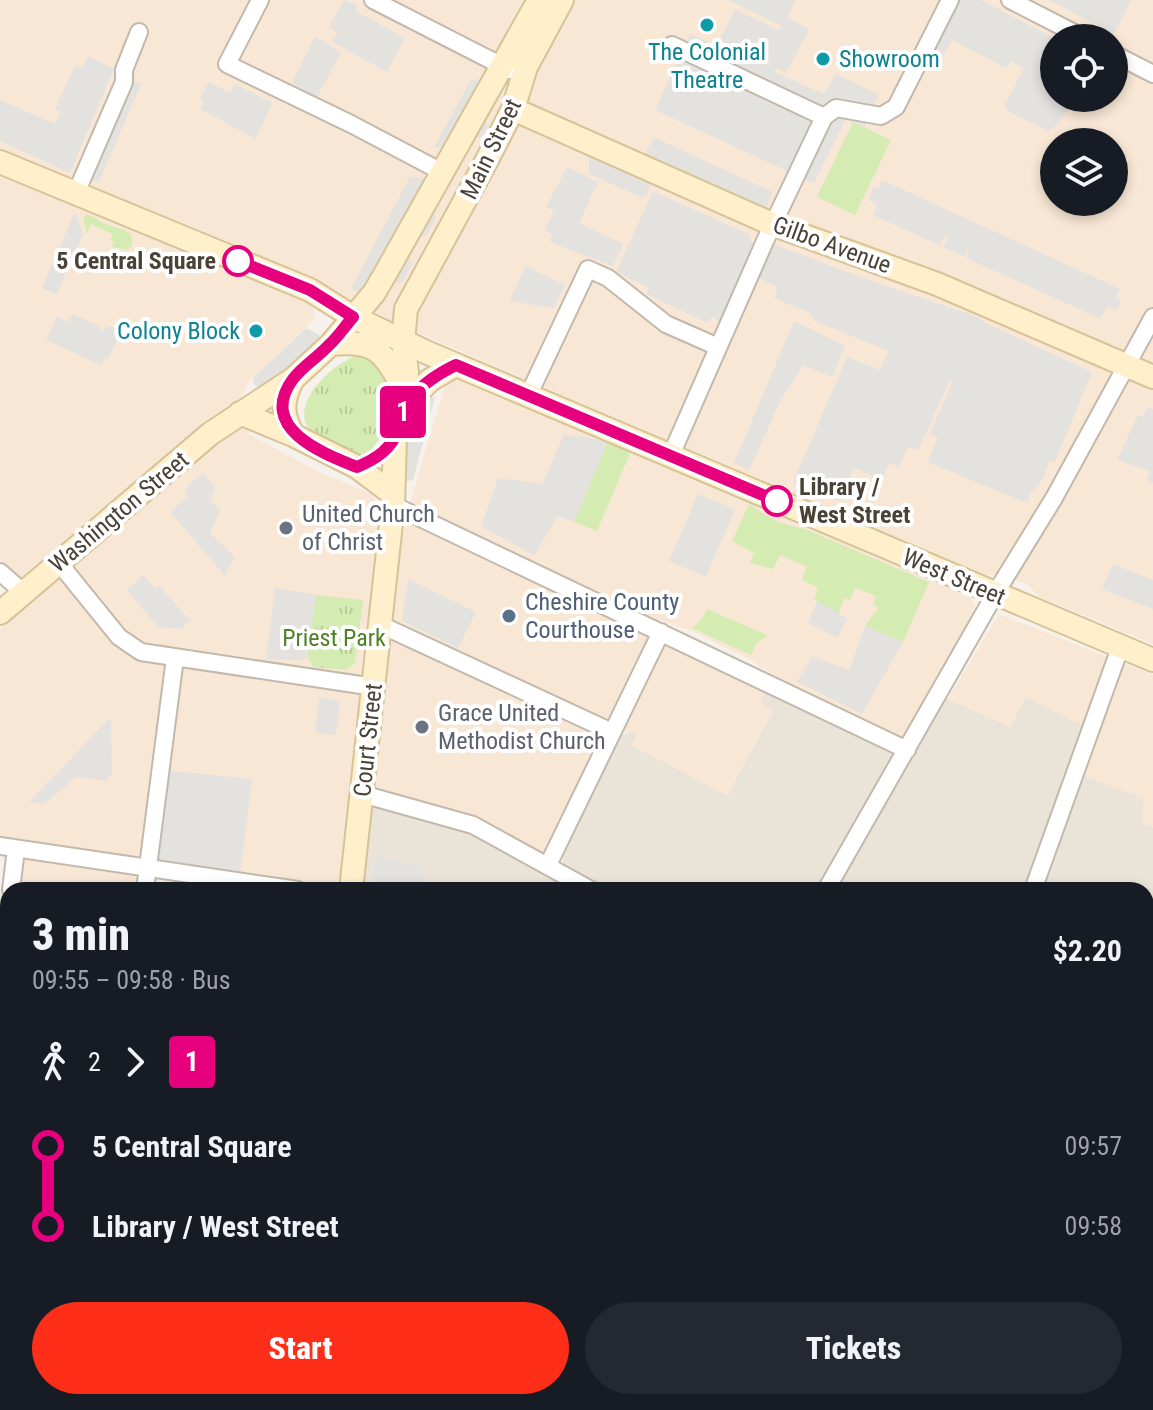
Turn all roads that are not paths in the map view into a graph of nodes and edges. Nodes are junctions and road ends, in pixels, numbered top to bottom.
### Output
1 (260, 0) edge
2 (373, 0) edge
3 (539, 0) edge
4 (562, 0) edge
5 (950, 0) edge
6 (1010, 0) edge
7 (1057, 24) edge
8 (139, 32) dead end
9 (672, 45) dead end
10 (1128, 61) edge
11 (502, 67) junction
12 (1153, 74) edge
13 (521, 83) junction
14 (513, 109) junction
15 (824, 117) junction
16 (0, 162) edge
17 (442, 172) junction
18 (76, 193) junction
19 (772, 224) junction
20 (384, 276) junction
21 (414, 295) junction
22 (353, 317) junction
23 (1153, 317) edge
24 (403, 341) junction
25 (331, 344) junction
26 (718, 347) junction
27 (456, 365) junction
28 (1128, 365) junction
29 (1153, 377) edge
30 (293, 379) junction
31 (528, 396) junction
32 (405, 399) junction
33 (240, 413) junction
34 (293, 435) junction
35 (395, 438) junction
36 (671, 455) junction
37 (357, 467) junction
38 (393, 500) junction
39 (59, 563) junction
40 (0, 572) edge
41 (24, 593) junction
42 (995, 594) junction
43 (0, 613) edge
44 (381, 625) junction
45 (661, 632) junction
46 (1120, 648) junction
47 (175, 658) junction
48 (1153, 660) edge
49 (374, 687) junction
50 (612, 732) junction
51 (907, 750) junction
52 (362, 794) junction
53 (8, 848) edge
54 (548, 865) junction
55 (148, 867) junction
56 (10, 882) edge
57 (146, 882) edge
58 (246, 882) edge
59 (352, 882) edge
60 (577, 882) edge
61 (831, 882) edge
62 (1036, 882) edge

1 - 17 street
2 - 11 street
3 - 11 main road, Main Street
4 - 13 main road, Main Street
5 - 15 street
6 - 7 street
8 - 18 street
9 - 15 street
10 - 12 street
11 - 13 street
11 - 17 main road, Main Street
13 - 14 main road, Main Street
14 - 19 main road, Gilbo Avenue
14 - 21 main road, Main Street
15 - 19 street
16 - 18 main road, West Street
17 - 20 main road, Main Street
18 - 22 main road, West Street
19 - 26 street
19 - 28 main road, Gilbo Avenue
20 - 21 main road
20 - 22 main road, Main Street
21 - 24 main road, Main Street
22 - 24 main road, West Street
22 - 25 main road, Main Street
23 - 28 street
24 - 27 main road, West Street
24 - 32 main road, Main Street
25 - 30 main road
25 - 32 main road
26 - 31 street
26 - 36 street
27 - 31 main road, West Street
27 - 32 main road
28 - 29 main road, Gilbo Avenue
28 - 42 street
30 - 33 main road, Washington Street
30 - 34 main road
31 - 36 main road, West Street
32 - 35 main road
33 - 34 main road
33 - 39 main road, Washington Street
34 - 37 main road
35 - 37 main road
35 - 38 main road, Court Street
36 - 42 main road, West Street
37 - 38 main road
38 - 44 main road, Court Street
38 - 45 street
39 - 41 main road, Washington Street
39 - 47 street
40 - 41 street
41 - 43 main road, Washington Street
42 - 46 main road, West Street
42 - 51 street
44 - 49 main road, Court Street
44 - 50 street
45 - 50 street
45 - 51 street
46 - 48 main road, West Street
46 - 62 street
47 - 49 street
47 - 55 street
49 - 52 main road, Court Street
50 - 54 street
51 - 61 street
52 - 54 street
52 - 59 main road, Court Street
53 - 55 street
53 - 56 street
54 - 60 street
55 - 57 street
55 - 58 street

